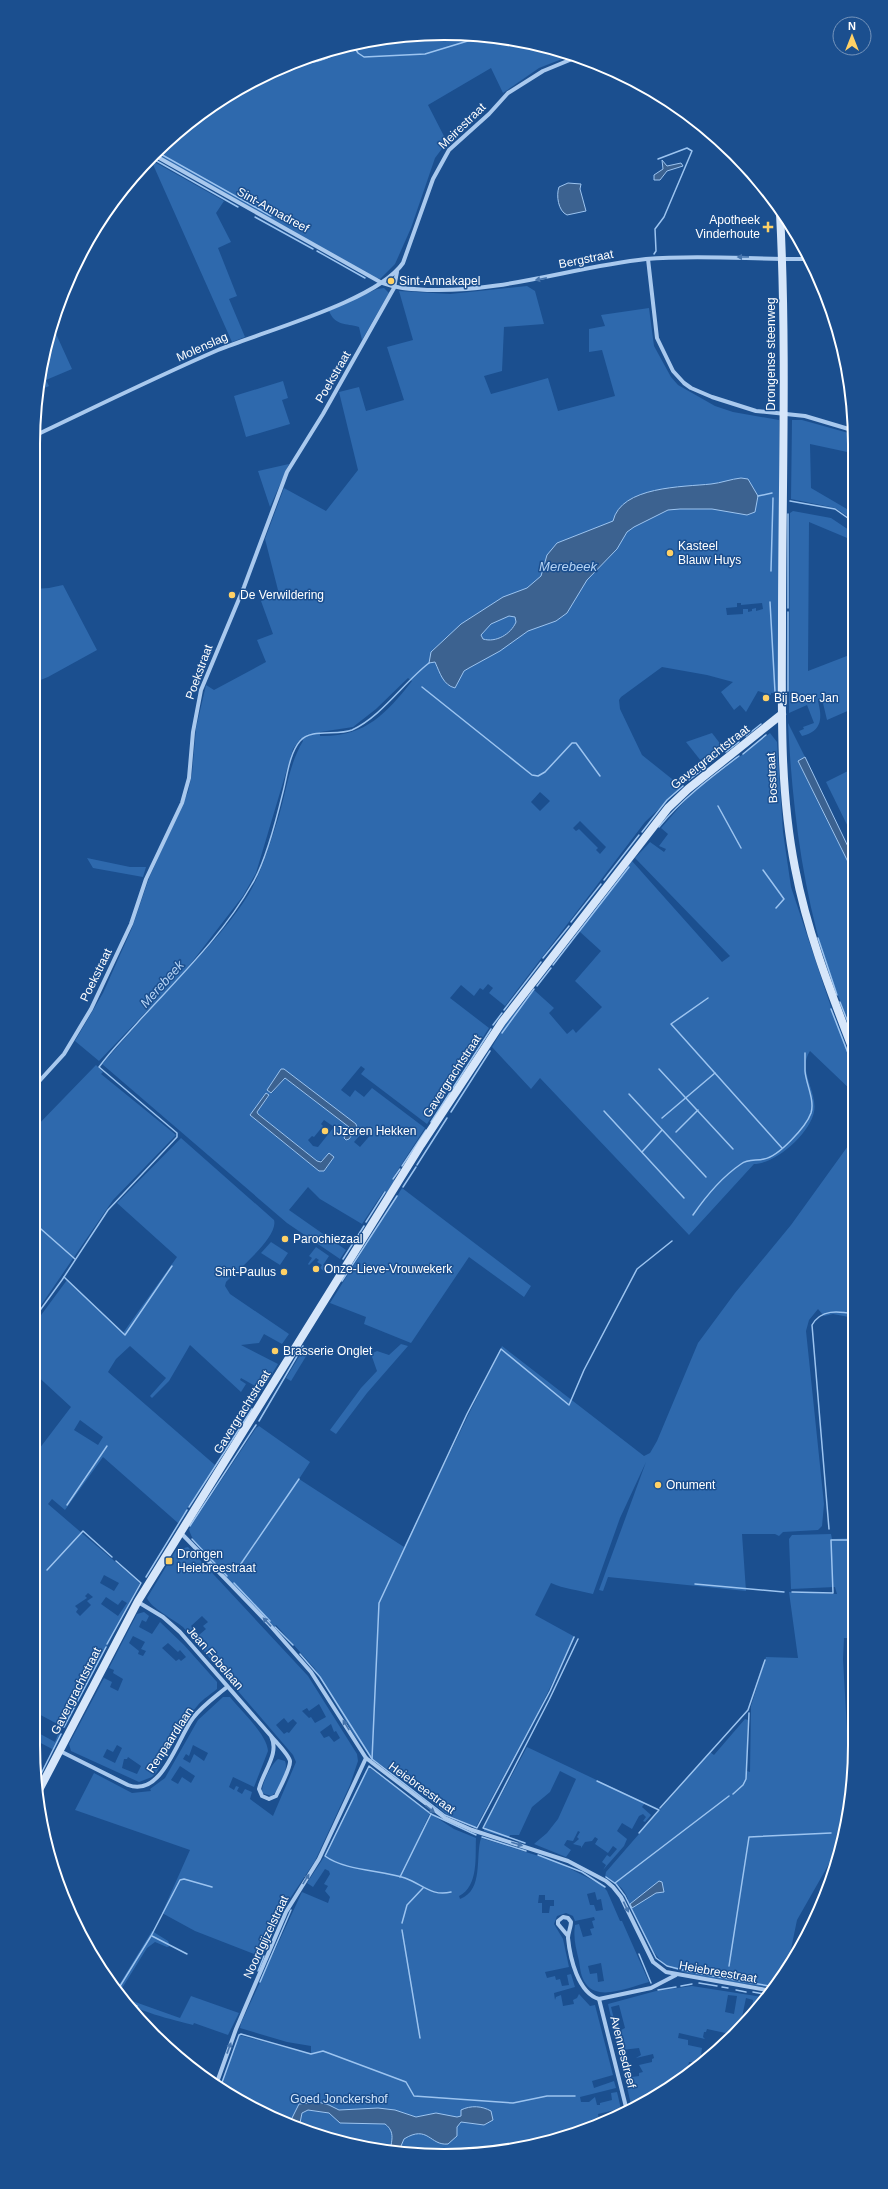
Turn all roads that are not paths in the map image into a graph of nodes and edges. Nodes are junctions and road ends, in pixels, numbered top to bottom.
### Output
1 (570, 60) edge
2 (159, 158) edge
3 (780, 221) edge
4 (648, 259) junction
5 (782, 259) junction
6 (803, 259) edge
7 (397, 272) junction
8 (382, 283) junction
9 (394, 288) junction
10 (784, 415) junction
11 (847, 429) edge
12 (40, 433) edge
13 (783, 495) joint
14 (782, 714) junction
15 (848, 1036) edge
16 (40, 1080) edge
17 (180, 1531) junction
18 (138, 1601) junction
19 (227, 1687) junction
20 (271, 1736) junction
21 (59, 1750) junction
22 (366, 1758) junction
23 (42, 1784) edge
24 (568, 1936) junction
25 (676, 1975) junction
26 (766, 1990) edge
27 (599, 1999) junction
28 (218, 2080) edge
29 (626, 2106) edge

1 - 7 street, Meirestraat
2 - 8 street, Sint-Annadreef
3 - 5 street, Drongense steenweg
5 -> 4 street, Bergstraat
4 -> 9 street, Bergstraat
4 - 10 street
5 - 6 street, Bergstraat
5 - 10 street, Drongense steenweg
7 - 8 street, Meirestraat
7 - 9 street, Meirestraat
8 - 9 street, Sint-Annadreef
8 - 12 street, Molenslag
9 - 16 street, Poekstraat
10 - 11 street
10 - 13 street, Drongense steenweg
13 - 14 street, Bosstraat
14 - 15 street, Bosstraat
14 - 17 street, Gavergrachtstraat
17 - 18 street, Gavergrachtstraat
22 -> 17 street, Heiebreestraat
18 - 19 street, Jean Fobelaan
18 - 21 street, Gavergrachtstraat
19 - 20 street, Jean Fobelaan
19 - 21 street, Renpaardlaan
20 - 20 street, Jean Fobelaan
21 - 23 street, Gavergrachtstraat
22 -> 25 street, Heiebreestraat
28 -> 22 street, Noordgijzelstraat
24 - 24 street
24 - 27 street
25 - 26 street, Heiebreestraat
25 - 27 street
27 - 29 street, Avennesdreef

